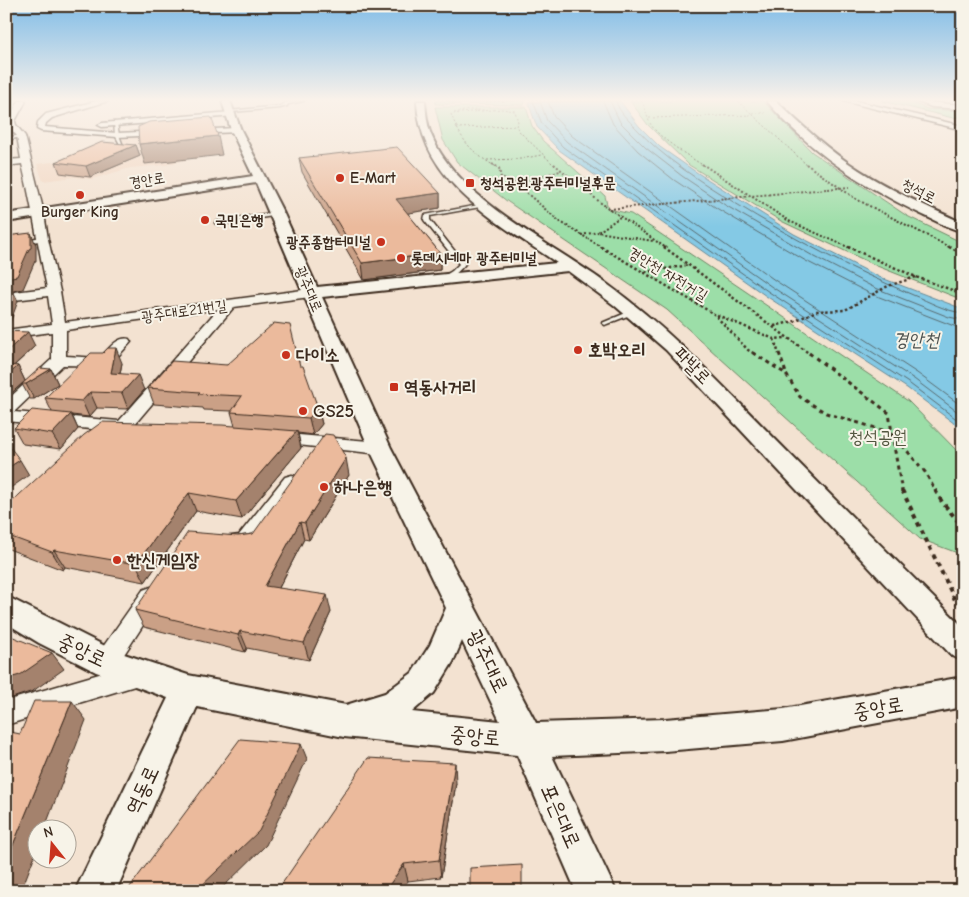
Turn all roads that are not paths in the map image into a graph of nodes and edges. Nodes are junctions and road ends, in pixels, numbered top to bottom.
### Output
1 (27, 143) edge
2 (242, 143) edge
3 (430, 143) edge
4 (816, 143) edge
5 (26, 161) junction
6 (6, 163) edge
7 (259, 179) junction
8 (484, 205) junction
9 (39, 212) junction
10 (277, 214) junction
11 (6, 218) edge
12 (218, 223) dead end
13 (963, 228) edge
14 (42, 239) junction
15 (6, 245) edge
16 (572, 266) junction
17 (443, 279) junction
18 (54, 291) junction
19 (310, 293) junction
20 (6, 296) edge
21 (229, 305) junction
22 (633, 312) junction
23 (605, 323) dead end
24 (59, 327) junction
25 (6, 334) edge
26 (124, 342) dead end
27 (59, 360) junction
28 (6, 410) edge
29 (6, 416) edge
30 (123, 427) junction
31 (142, 428) edge
32 (256, 437) edge
33 (380, 448) junction
34 (313, 455) junction
35 (216, 541) edge
36 (161, 580) edge
37 (461, 607) junction
38 (6, 608) edge
39 (963, 647) edge
40 (107, 662) junction
41 (140, 674) junction
42 (188, 690) junction
43 (963, 692) edge
44 (6, 713) edge
45 (344, 722) junction
46 (527, 740) junction
47 (583, 873) edge
48 (95, 891) edge
49 (596, 891) edge
50 (610, 891) edge

1 - 5 street
2 - 7 street, 광주대로
3 - 8 street, 파발로
4 - 13 street, 청석로
5 - 6 street
5 - 9 street
7 - 9 street, 경안로
7 - 10 street, 광주대로
8 - 16 street, 파발로
8 - 17 lane
9 - 11 street, 경안로
9 - 14 street
10 - 12 lane
10 - 19 street, 광주대로
14 - 15 lane
14 - 18 street
16 - 17 street
16 - 22 street, 파발로
17 - 19 street
18 - 20 street
18 - 24 street
19 - 21 street, 광주대로21번길
19 - 33 street, 광주대로
21 - 24 street, 광주대로21번길
21 - 30 street
22 - 23 lane
22 - 39 street, 파발로
24 - 25 street, 광주대로21번길
24 - 27 street
26 - 27 street
27 - 28 street
29 - 30 street
30 - 31 street
32 - 34 street
33 - 34 street
33 - 37 street, 광주대로
34 - 35 street
36 - 40 street
37 - 45 street
37 - 46 street, 광주대로
38 - 40 street, 중앙로
40 - 41 street, 중앙로
41 - 42 street, 중앙로
41 - 44 street
42 - 45 street, 중앙로
42 - 48 street, 역동로
43 - 46 street, 중앙로
45 - 46 street, 중앙로
46 - 47 street, 포은대로
47 - 49 street, 포은대로
47 - 50 street

